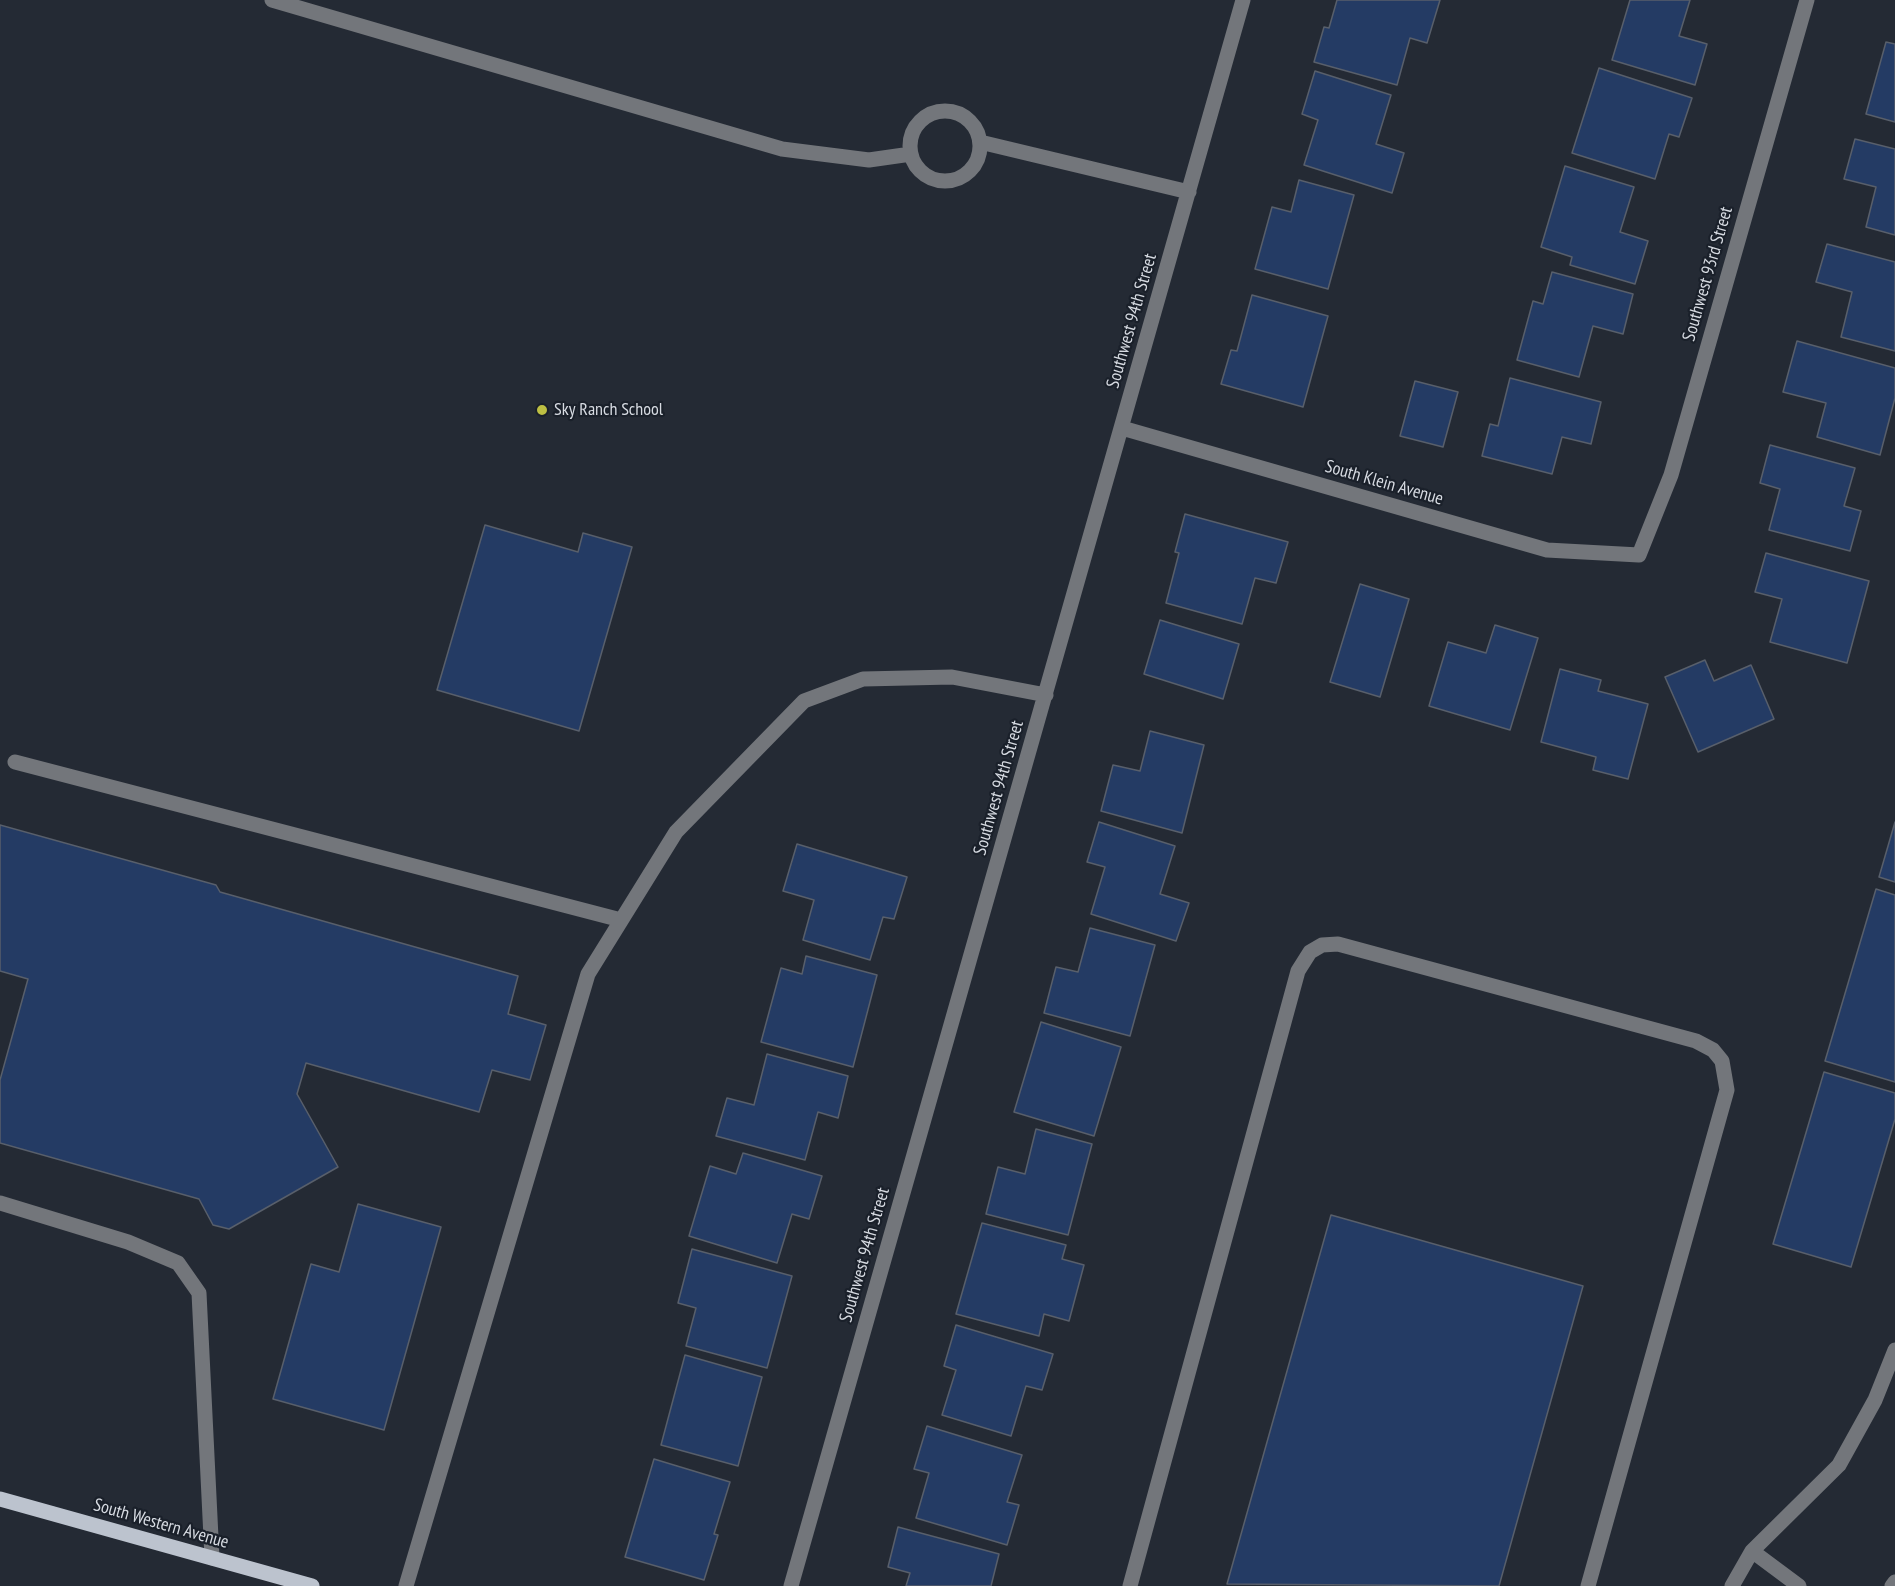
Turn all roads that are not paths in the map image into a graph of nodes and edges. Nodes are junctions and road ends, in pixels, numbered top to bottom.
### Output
1 (272, 0) edge
2 (1243, 0) edge
3 (1807, 0) edge
4 (980, 142) junction
5 (911, 154) junction
6 (1189, 192) junction
7 (1122, 428) junction
8 (1639, 555) joint
9 (1046, 695) junction
10 (15, 762) dead end
11 (621, 920) junction
12 (0, 1203) edge
13 (1895, 1350) edge
14 (0, 1499) edge
15 (1752, 1551) junction
16 (212, 1558) junction
17 (1895, 1582) edge
18 (312, 1586) edge
19 (406, 1586) edge
20 (791, 1586) edge
21 (1130, 1586) edge
22 (1588, 1586) edge
23 (1732, 1586) edge
24 (1799, 1586) edge
25 (1892, 1586) edge

1 - 5 street
2 - 6 street, Southwest 94th Street
3 - 8 street, Southwest 93rd Street
4 - 5 street
4 - 5 street
4 - 6 street
6 - 7 street, Southwest 94th Street
7 - 8 street, South Klein Avenue
7 - 9 street, Southwest 94th Street
9 - 11 street
9 - 20 street, Southwest 94th Street
10 - 11 street
11 - 19 street
12 - 16 street
13 - 15 street
14 - 16 main road, South Western Avenue
15 - 23 street
15 - 24 street
16 - 18 main road, South Western Avenue
17 - 25 street
21 - 22 street

